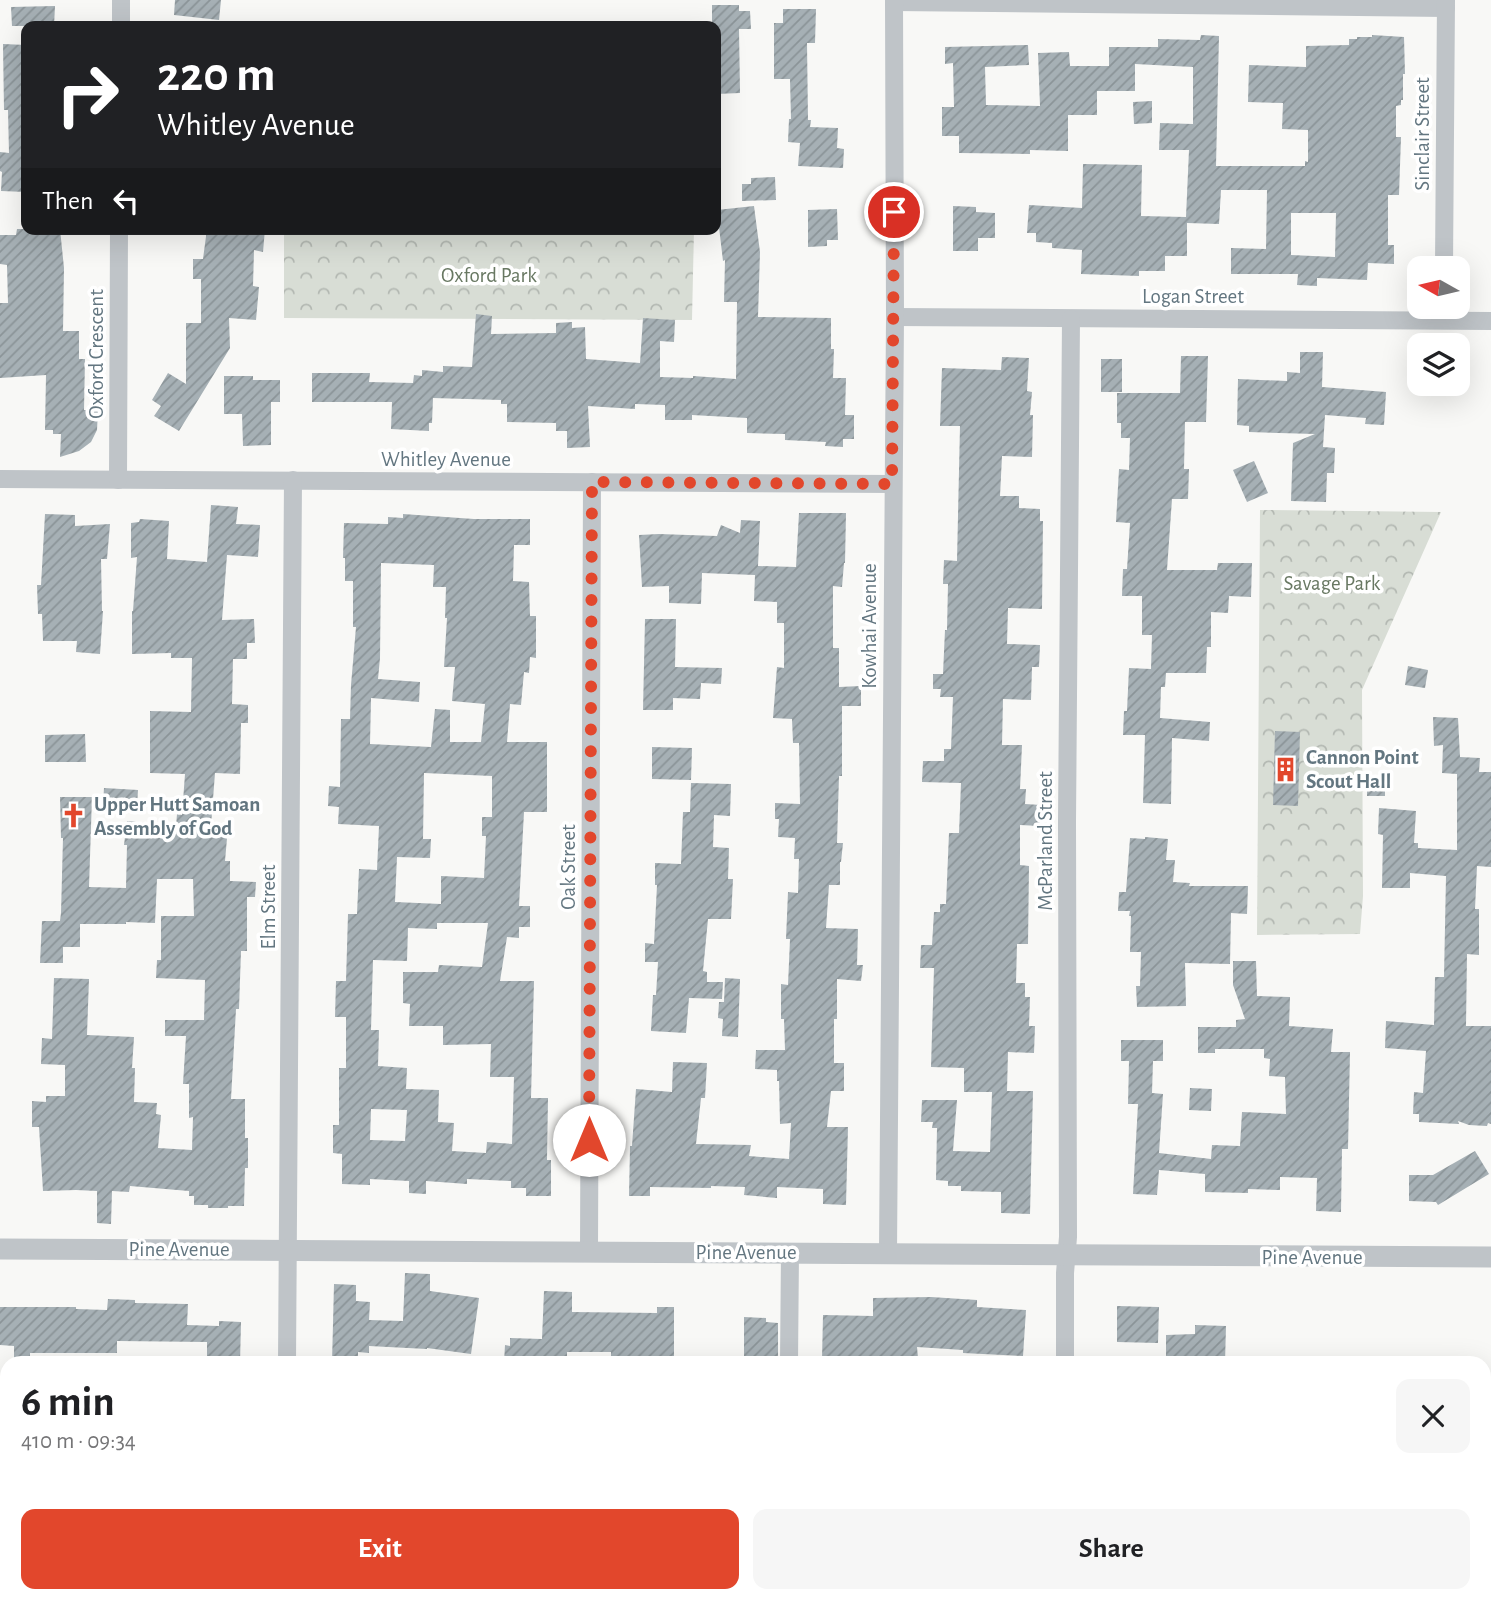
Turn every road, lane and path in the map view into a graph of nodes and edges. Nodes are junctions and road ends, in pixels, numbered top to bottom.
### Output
1 (121, 0) edge
2 (894, 1) edge
3 (1446, 4) edge
4 (121, 21) edge
5 (119, 235) edge
6 (1444, 256) edge
7 (1407, 313) edge
8 (895, 317) junction
9 (1470, 317) edge
10 (1071, 318) junction
11 (1491, 321) edge
12 (0, 478) edge
13 (118, 480) junction
14 (293, 480) junction
15 (592, 482) junction
16 (892, 484) junction
17 (0, 1249) edge
18 (288, 1250) junction
19 (589, 1251) junction
20 (790, 1252) junction
21 (888, 1253) junction
22 (1066, 1255) junction
23 (1491, 1257) edge
24 (287, 1356) edge
25 (789, 1356) edge
26 (1065, 1356) edge

1 - 4 street
2 - 3 street
2 - 8 street, Kowhai Avenue
3 - 6 street, Sinclair Street
5 - 13 street, Oxford Crescent
7 - 10 street, Logan Street
8 - 10 street, Logan Street
8 - 16 street, Kowhai Avenue
9 - 11 street, Logan Street
10 - 22 street, McParland Street
12 - 13 street, Whitley Avenue
13 - 14 street, Whitley Avenue
14 - 15 street, Whitley Avenue
14 - 18 street, Elm Street
15 - 16 street, Whitley Avenue
15 - 19 street, Oak Street
16 - 21 street, Kowhai Avenue
17 - 18 street, Pine Avenue
18 - 19 street, Pine Avenue
18 - 24 street, Elm Street
19 - 20 street, Pine Avenue
20 - 21 street, Pine Avenue
20 - 25 street
21 - 22 street, Pine Avenue
22 - 23 street, Pine Avenue
22 - 26 street, McParland Street

